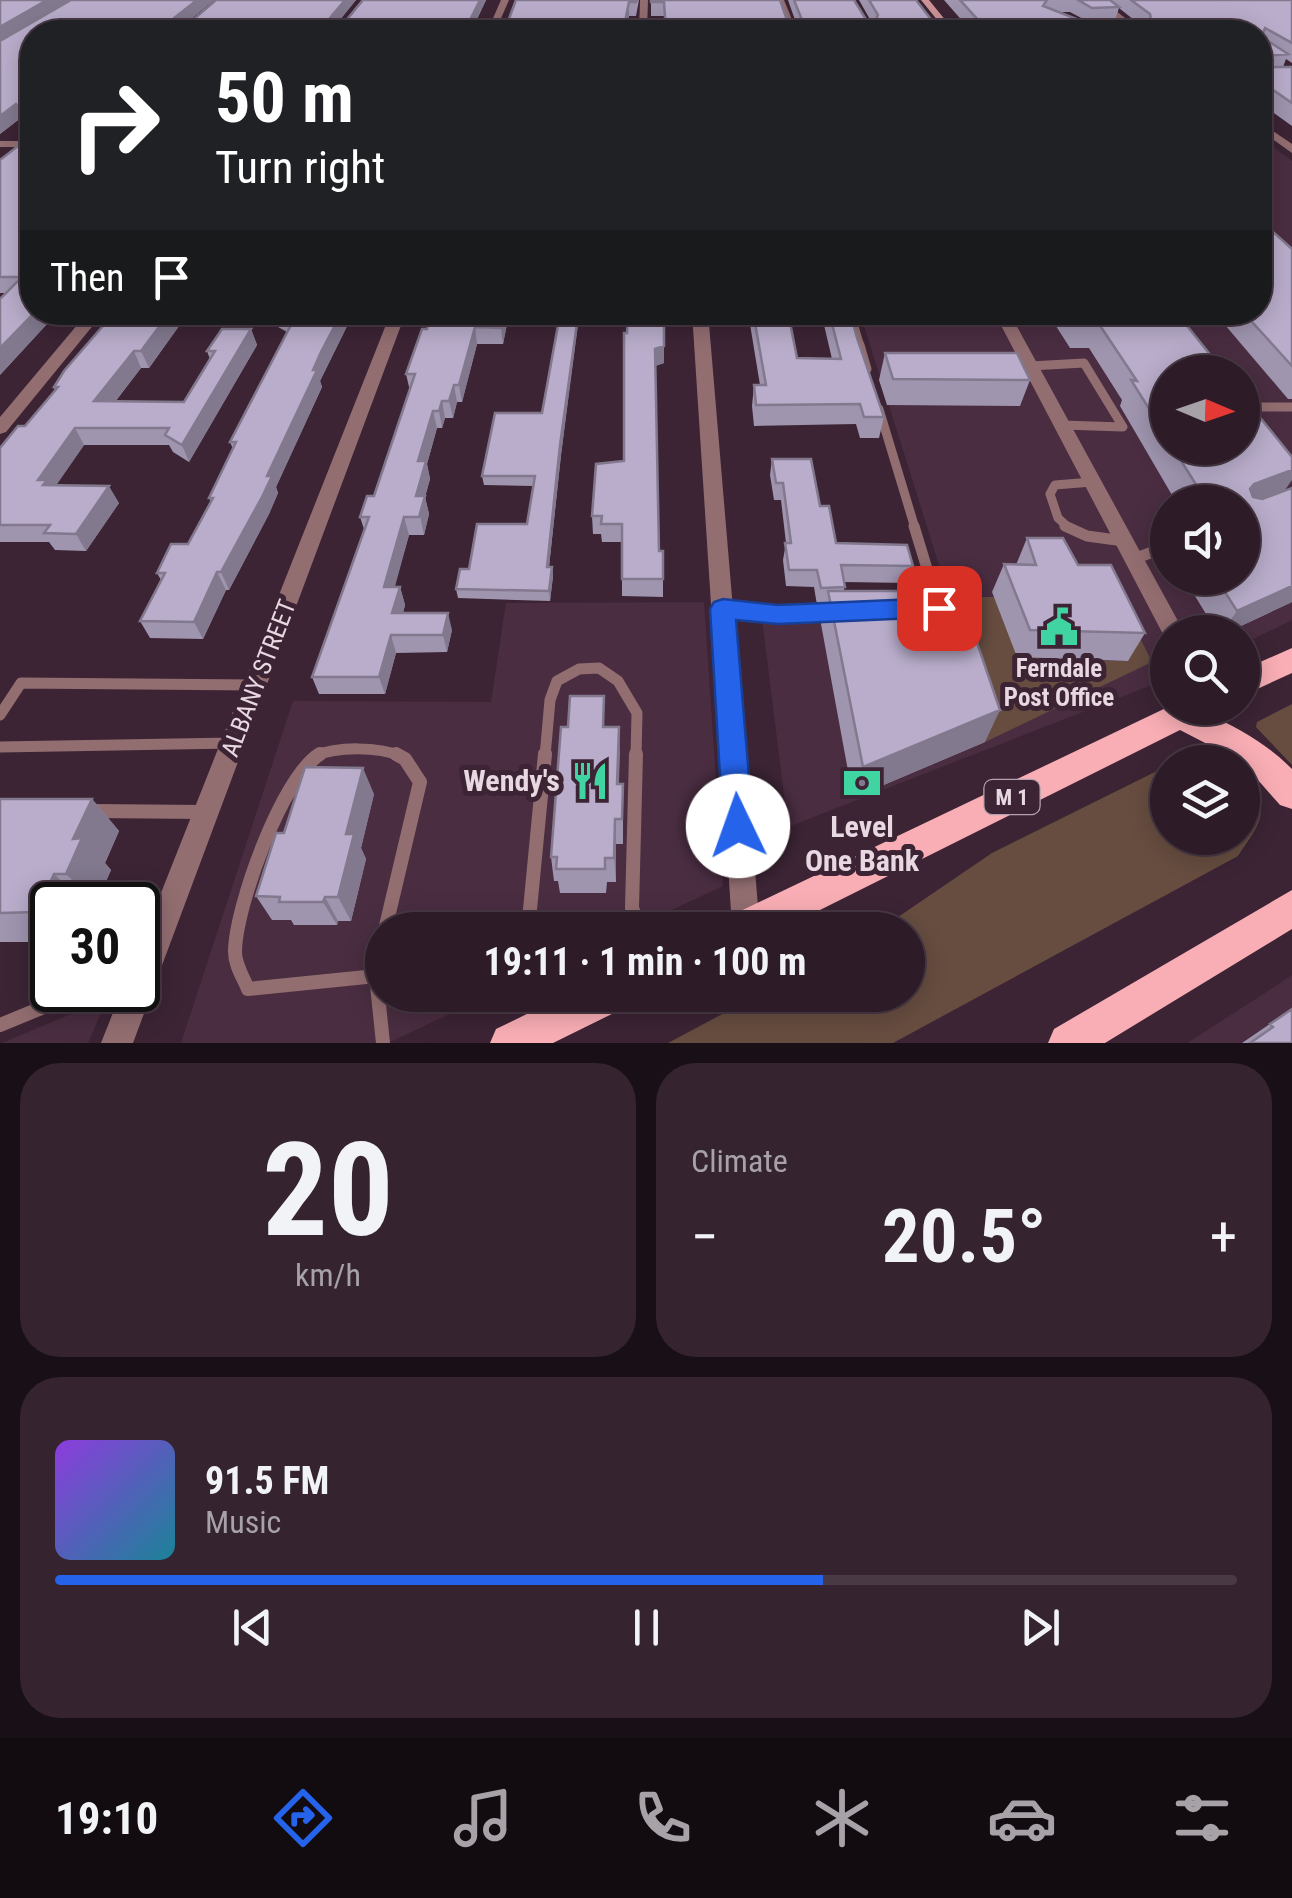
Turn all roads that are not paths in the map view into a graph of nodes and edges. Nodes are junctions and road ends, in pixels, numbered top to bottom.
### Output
1 (925, 0) edge
2 (1097, 0) edge
3 (941, 20) edge
4 (1123, 20) edge
5 (0, 144) edge
6 (15, 144) junction
7 (20, 144) edge
8 (0, 156) edge
9 (86, 325) edge
10 (393, 325) edge
11 (701, 325) edge
12 (854, 325) edge
13 (1008, 325) edge
14 (1030, 366) junction
15 (870, 380) edge
16 (874, 393) edge
17 (1260, 403) edge
18 (1292, 407) edge
19 (1260, 418) edge
20 (1062, 425) junction
21 (0, 428) edge
22 (1272, 433) edge
23 (1092, 482) junction
24 (1150, 548) edge
25 (1129, 550) junction
26 (723, 609) junction
27 (904, 609) edge
28 (852, 612) edge
29 (1164, 615) edge
30 (1292, 660) edge
31 (1260, 675) edge
32 (255, 685) junction
33 (0, 715) edge
34 (1158, 725) edge
35 (1209, 725) edge
36 (233, 743) junction
37 (0, 747) edge
38 (1292, 794) edge
39 (67, 812) edge
40 (206, 812) junction
41 (1292, 908) edge
42 (389, 912) edge
43 (530, 912) edge
44 (633, 912) edge
45 (743, 912) edge
46 (777, 912) edge
47 (160, 927) edge
48 (365, 977) edge
49 (32, 1012) edge
50 (128, 1012) edge
51 (380, 1012) edge
52 (558, 1012) edge
53 (529, 1022) edge
54 (0, 1025) edge
55 (1074, 1042) edge
56 (118, 1043) edge
57 (383, 1043) edge

1 - 3 main road
2 - 4 street
5 - 6 street
6 - 7 street
6 - 8 street
9 - 21 street
10 - 32 street, ALBANY STREET
11 - 26 street
12 - 15 lane
13 - 14 street
14 - 20 street
14 - 20 lane
16 - 27 lane
17 - 18 lane
19 - 22 main road
20 - 23 street
23 - 25 street
23 - 25 lane
24 - 25 lane
25 - 29 street
26 - 28 lane
26 - 45 street
30 - 31 main road
32 - 33 lane
32 - 36 street, ALBANY STREET
34 - 46 main road, M 1
35 - 38 main road
36 - 37 lane
36 - 40 street, ALBANY STREET
39 - 40 lane
40 - 47 street, ALBANY STREET
41 - 55 main road
42 - 48 lane
43 - 44 lane
49 - 54 lane
50 - 56 street, ALBANY STREET
51 - 57 lane
52 - 53 main road

